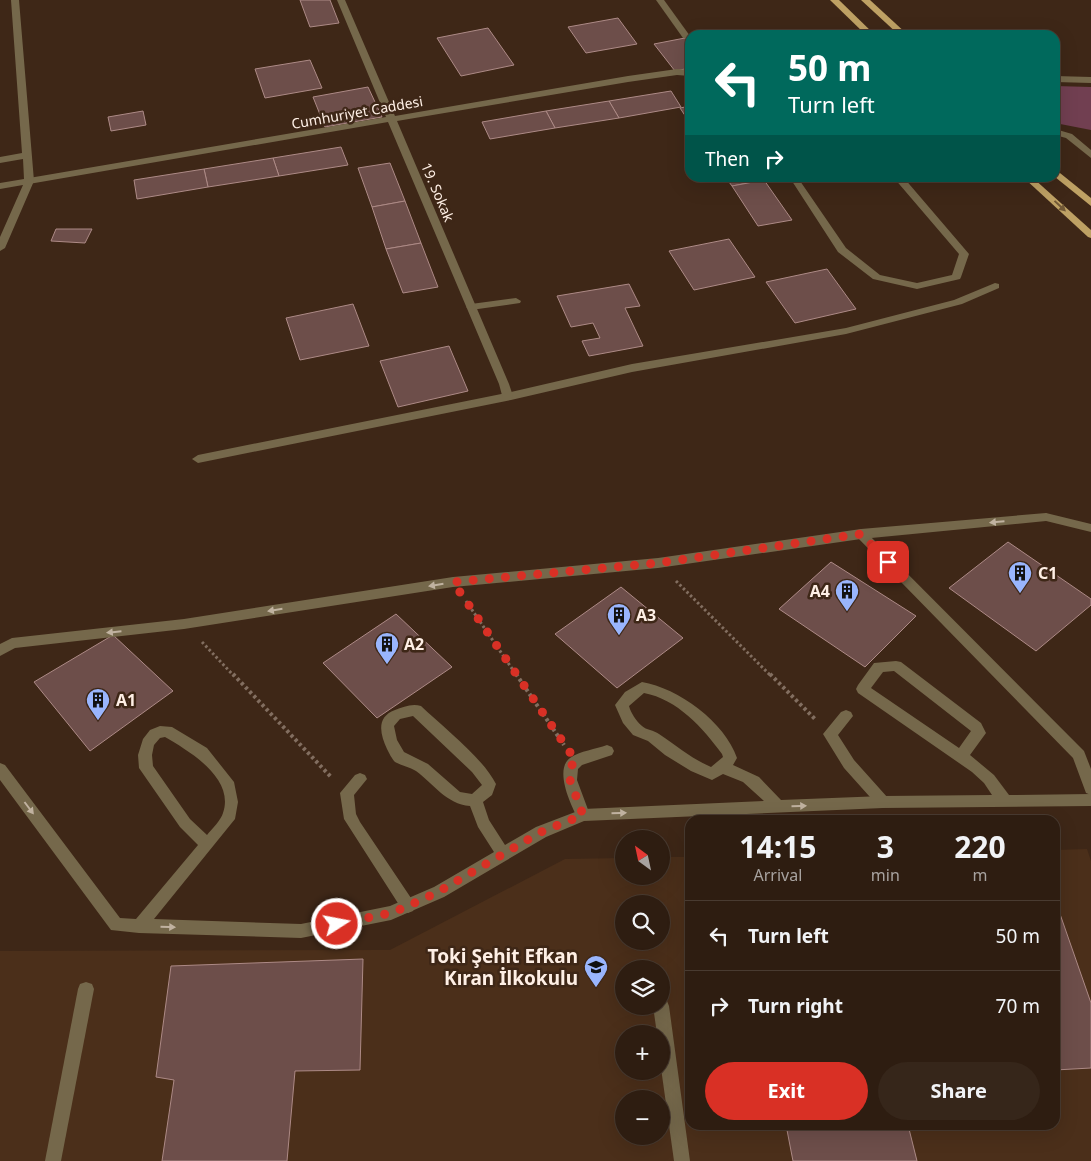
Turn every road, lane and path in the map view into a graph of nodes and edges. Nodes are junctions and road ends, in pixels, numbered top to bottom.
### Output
1 (15, 0) edge
2 (341, 0) edge
3 (660, 0) edge
4 (834, 0) edge
5 (865, 0) edge
6 (866, 30) edge
7 (898, 30) edge
8 (685, 35) edge
9 (685, 73) edge
10 (1060, 79) edge
11 (1091, 80) edge
12 (392, 120) junction
13 (1060, 133) edge
14 (27, 155) junction
15 (1091, 155) edge
16 (0, 160) edge
17 (1060, 176) edge
18 (29, 181) junction
19 (797, 182) edge
20 (902, 182) edge
21 (1032, 182) edge
22 (0, 186) edge
23 (1091, 203) edge
24 (1091, 235) edge
25 (0, 248) edge
26 (995, 286) dead end
27 (516, 301) dead end
28 (471, 307) junction
29 (507, 396) junction
30 (198, 459) dead end
31 (1091, 528) edge
32 (861, 534) junction
33 (658, 563) junction
34 (453, 582) junction
35 (184, 624) junction
36 (0, 651) edge
37 (846, 716) dead end
38 (830, 734) junction
39 (607, 751) dead end
40 (961, 756) junction
41 (576, 761) junction
42 (722, 768) junction
43 (0, 769) edge
44 (360, 779) dead end
45 (1091, 789) edge
46 (347, 793) junction
47 (475, 800) junction
48 (1091, 800) edge
49 (1005, 801) junction
50 (883, 802) junction
51 (778, 807) junction
52 (583, 815) junction
53 (207, 845) junction
54 (503, 854) junction
55 (408, 906) junction
56 (139, 926) junction
57 (86, 989) dead end
58 (662, 1015) edge
59 (53, 1161) edge
60 (682, 1161) edge

1 - 14 street
2 - 12 street, 19. Sokak
3 - 8 street
4 - 6 main road
5 - 7 main road
9 - 12 street, Cumhuriyet Caddesi
10 - 11 street
12 - 18 street, Cumhuriyet Caddesi
12 - 28 street, 19. Sokak
13 - 15 street
14 - 16 street
14 - 18 street
17 - 23 main road
18 - 22 street, Cumhuriyet Caddesi
18 - 25 street
19 - 20 street
21 -> 24 main road
26 - 29 street
27 - 28 street
28 - 29 street, 19. Sokak
29 - 30 street
31 -> 32 street
32 - 33 street
32 - 45 street
33 - 34 street
33 - 38 path
34 -> 35 street
34 - 41 path
35 -> 36 street
35 - 46 path
37 - 38 street
38 - 50 street
39 - 41 street
40 - 40 street
40 - 49 street
41 - 52 street
42 - 42 street
42 - 51 street
43 -> 56 street
44 - 46 street
46 - 55 street
47 - 47 street
47 - 54 street
48 - 49 street
49 - 50 street
51 -> 50 street
52 -> 51 street
52 - 54 street
53 - 53 street
53 - 56 street
54 - 55 street
56 -> 55 street
57 - 59 street
58 - 60 street

